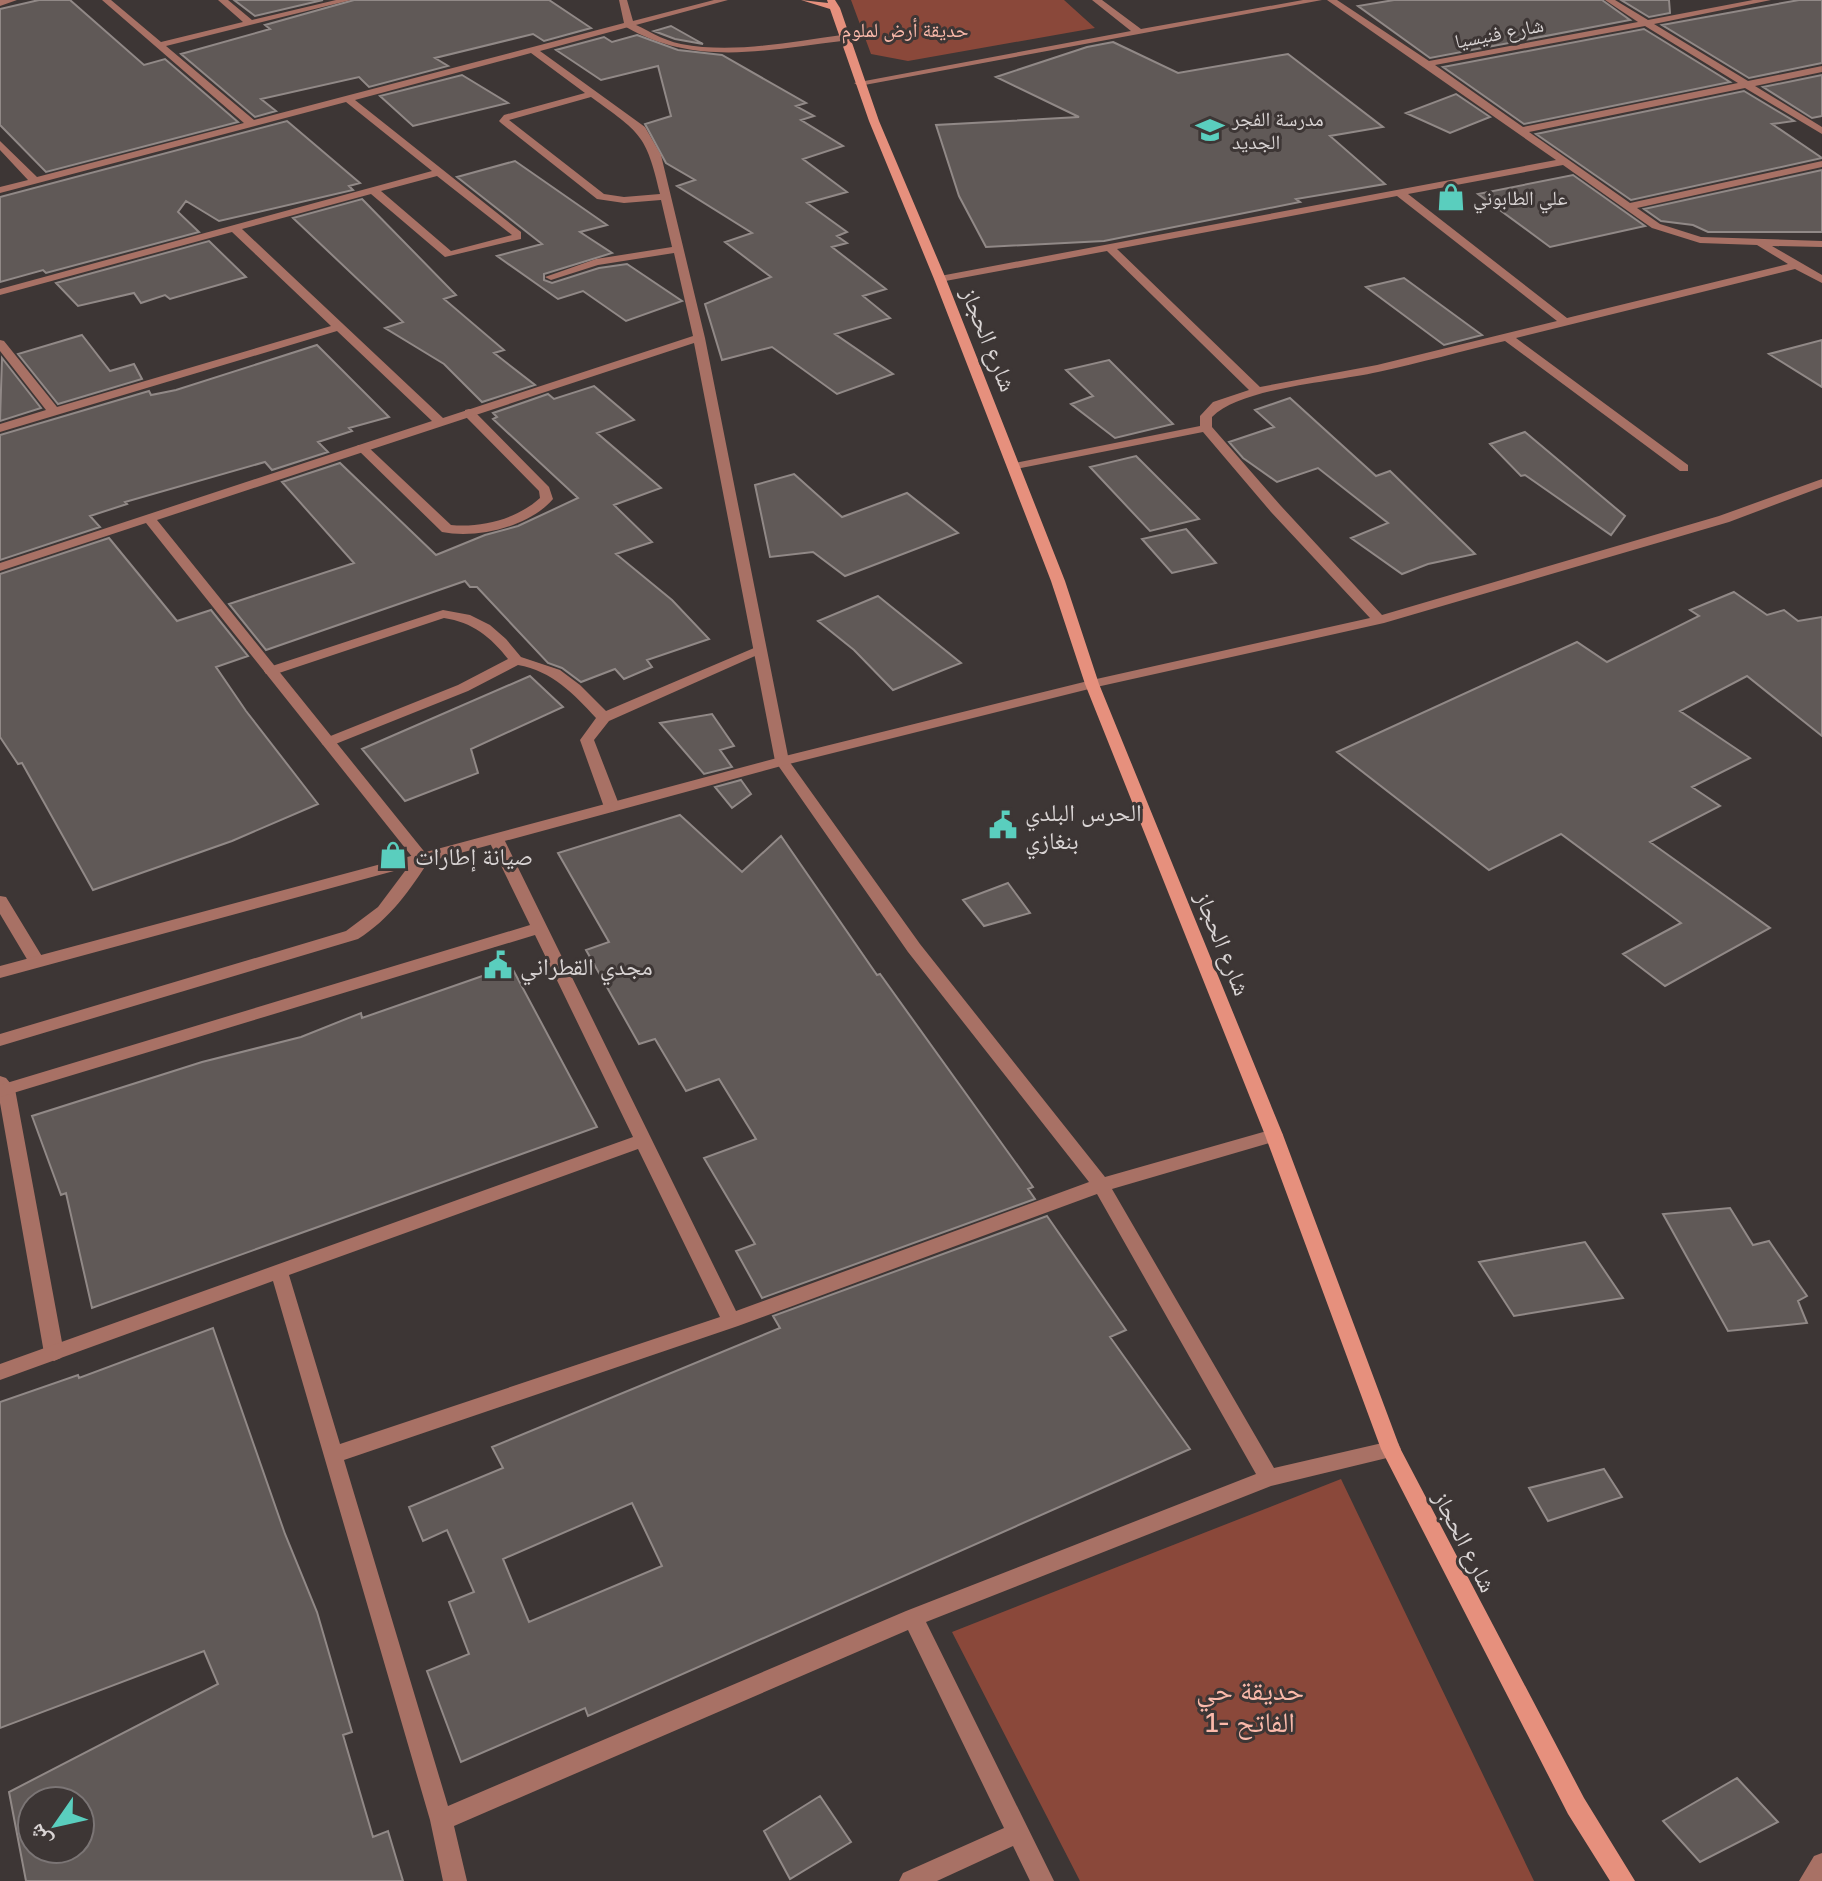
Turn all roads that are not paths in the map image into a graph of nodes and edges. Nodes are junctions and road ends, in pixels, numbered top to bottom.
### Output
1 (13, 0) edge
2 (106, 0) edge
3 (222, 0) edge
4 (347, 0) edge
5 (623, 0) edge
6 (724, 0) edge
7 (805, 0) edge
8 (1096, 0) edge
9 (1318, 0) edge
10 (1331, 0) edge
11 (1609, 0) edge
12 (1767, 0) edge
13 (0, 3) edge
14 (833, 4) edge
15 (250, 23) junction
16 (1646, 23) junction
17 (629, 25) junction
18 (1140, 33) junction
19 (842, 38) junction
20 (158, 45) junction
21 (535, 52) junction
22 (1427, 64) junction
23 (1822, 69) edge
24 (859, 83) junction
25 (1748, 84) junction
26 (593, 94) junction
27 (349, 100) junction
28 (253, 125) junction
29 (1518, 131) junction
30 (1822, 131) edge
31 (0, 144) edge
32 (1562, 162) junction
33 (1822, 164) edge
34 (439, 172) junction
35 (35, 181) junction
36 (0, 190) edge
37 (373, 190) junction
38 (1401, 194) junction
39 (667, 196) junction
40 (1627, 207) junction
41 (233, 227) junction
42 (1761, 243) junction
43 (1822, 244) edge
44 (1110, 248) junction
45 (679, 249) junction
46 (1797, 265) junction
47 (551, 277) dead end
48 (940, 279) junction
49 (1822, 280) edge
50 (0, 292) edge
51 (1566, 323) junction
52 (340, 327) junction
53 (699, 338) junction
54 (1508, 338) junction
55 (0, 343) edge
56 (1257, 391) junction
57 (54, 412) junction
58 (469, 413) junction
59 (440, 422) junction
60 (0, 428) edge
61 (1206, 428) junction
62 (362, 448) junction
63 (1015, 467) junction
64 (1684, 468) dead end
65 (1822, 483) edge
66 (148, 517) junction
67 (0, 567) edge
68 (1379, 620) junction
69 (759, 651) junction
70 (516, 660) junction
71 (271, 671) junction
72 (1092, 684) junction
73 (604, 718) junction
74 (328, 742) junction
75 (782, 761) junction
76 (612, 807) junction
77 (496, 839) junction
78 (422, 859) junction
79 (0, 901) edge
80 (539, 928) junction
81 (37, 962) junction
82 (0, 972) edge
83 (0, 1040) edge
84 (2, 1087) edge
85 (1274, 1135) junction
86 (642, 1141) junction
87 (1101, 1185) junction
88 (279, 1272) junction
89 (731, 1321) junction
90 (54, 1353) junction
91 (0, 1372) edge
92 (1391, 1449) junction
93 (333, 1455) junction
94 (1269, 1478) junction
95 (913, 1618) junction
96 (441, 1820) junction
97 (1018, 1833) junction
98 (1822, 1864) edge
99 (455, 1881) edge
100 (911, 1881) edge
101 (1042, 1881) edge
102 (1623, 1881) edge
103 (1811, 1881) edge

1 - 13 street
2 - 20 street
3 - 15 street
4 - 15 street
5 - 17 street
6 - 17 street
7 - 14 main road
8 - 18 street
9 - 18 street
10 - 22 street
11 - 16 street
12 - 16 street, شارع فنيسيا
14 - 19 main road, شارع الحجاز
15 - 20 street
16 - 22 street, شارع فنيسيا
16 - 25 street
17 - 19 street
17 - 21 street
18 - 24 street
19 - 24 main road, شارع الحجاز
20 - 28 street
21 - 26 street
21 - 27 street
22 - 29 street
23 - 25 street
24 - 48 main road, شارع الحجاز
25 - 29 street
25 - 30 street
26 - 39 street
26 - 39 street
27 - 28 street
27 - 34 street
28 - 35 street
29 - 32 street
31 - 35 street
32 - 38 street
32 - 40 street
33 - 40 street
34 - 37 street
34 - 37 street
35 - 36 street
37 - 41 street
38 - 44 street
38 - 51 street
39 - 45 street
40 - 42 street
41 - 50 street
41 - 52 street
42 - 43 street
42 - 46 street
44 - 48 street
44 - 56 street
45 - 47 street
45 - 53 street
46 - 49 street
46 - 51 street
48 - 63 main road, شارع الحجاز
51 - 54 street
52 - 57 street
52 - 59 street
53 - 58 street
53 - 69 street
54 - 56 street
54 - 64 street
55 - 57 street
56 - 61 street
57 - 60 street
58 - 59 street
58 - 62 street
59 - 62 street
61 - 63 street
61 - 68 street
62 - 66 street
63 - 72 main road, شارع الحجاز
65 - 68 street
66 - 67 street
66 - 71 street
68 - 72 street
69 - 73 street
69 - 75 street
70 - 71 street
70 - 73 street
70 - 74 street
71 - 74 street
72 - 75 street
72 - 85 main road, شارع الحجاز
73 - 76 street
74 - 78 street
75 - 76 street
75 - 87 street
76 - 77 street
77 - 78 street
77 - 80 street
78 - 81 street
78 - 83 street
79 - 81 street
80 - 84 street
80 - 86 street
81 - 82 street
84 - 90 street
85 - 87 street
85 - 92 main road, شارع الحجاز
86 - 88 street
86 - 89 street
87 - 89 street
87 - 94 street
88 - 90 street
88 - 93 street
89 - 93 street
90 - 91 street
92 - 94 street
92 - 102 main road, شارع الحجاز
93 - 96 street
94 - 95 street
95 - 96 street
95 - 97 street
96 - 99 street
97 - 100 street
97 - 101 street
98 - 103 street

